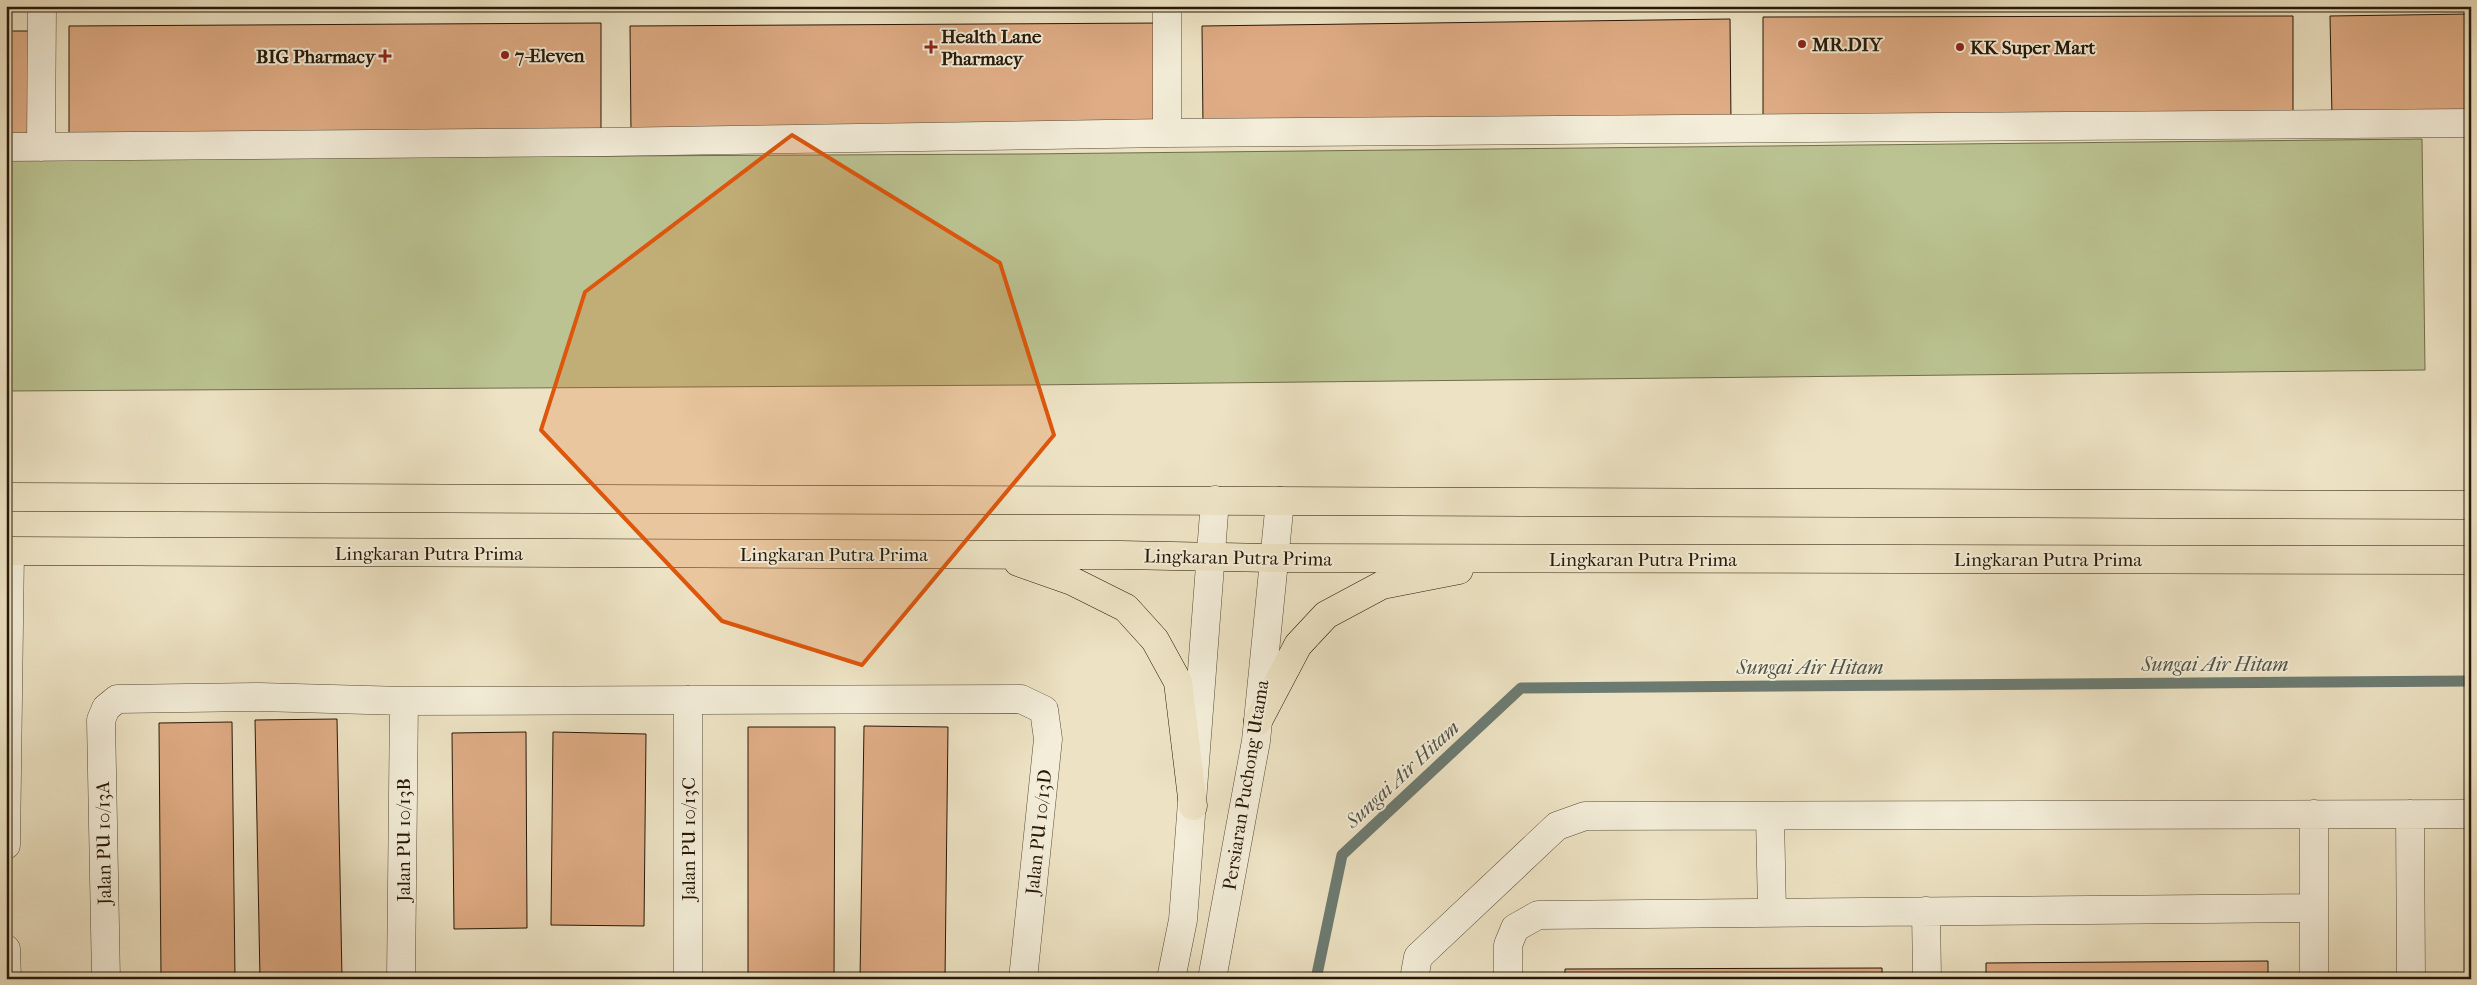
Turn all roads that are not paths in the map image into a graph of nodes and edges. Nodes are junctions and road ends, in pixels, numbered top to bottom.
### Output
1 (42, 6) edge
2 (1167, 6) edge
3 (2471, 122) edge
4 (1167, 133) junction
5 (6, 147) edge
6 (41, 147) junction
7 (6, 497) edge
8 (1215, 500) junction
9 (1280, 501) junction
10 (2471, 505) edge
11 (8, 551) edge
12 (999, 555) junction
13 (1213, 556) junction
14 (1275, 558) junction
15 (1519, 559) junction
16 (2471, 560) edge
17 (404, 700) junction
18 (688, 700) junction
19 (1258, 721) junction
20 (7, 723) edge
21 (1193, 806) junction
22 (2314, 814) junction
23 (2410, 814) junction
24 (2471, 814) edge
25 (1770, 816) junction
26 (6, 845) edge
27 (2314, 908) junction
28 (1926, 911) junction
29 (1772, 912) junction
30 (6, 948) edge
31 (7, 979) edge
32 (106, 979) edge
33 (401, 979) edge
34 (688, 979) edge
35 (1023, 979) edge
36 (1171, 979) edge
37 (1212, 979) edge
38 (1414, 979) edge
39 (1508, 979) edge
40 (1927, 979) edge
41 (2314, 979) edge
42 (2411, 979) edge

1 - 6 street
2 - 4 street
3 - 4 street
4 - 6 street
5 - 6 street
7 - 8 main road
8 - 9 main road
8 - 13 street
9 - 10 main road
9 - 14 street, Persiaran Puchong Utama
11 - 12 main road, Lingkaran Putra Prima
11 - 20 street
12 - 13 main road, Lingkaran Putra Prima
12 - 21 main road
13 - 14 main road, Lingkaran Putra Prima
13 - 21 street
14 - 15 main road, Lingkaran Putra Prima
14 - 19 street, Persiaran Puchong Utama
15 - 16 main road, Lingkaran Putra Prima
15 - 19 main road
17 - 18 street
17 - 32 street, Jalan PU 10/13A
17 - 33 street, Jalan PU 10/13B
18 - 34 street, Jalan PU 10/13C
18 - 35 street, Jalan PU 10/13D
19 - 37 street, Persiaran Puchong Utama
20 - 26 street
21 - 36 street
22 - 23 street
22 - 25 street
22 - 27 street
23 - 24 street
23 - 42 street
25 - 29 street
25 - 38 street
27 - 28 street
27 - 41 street
28 - 29 street
28 - 40 street
29 - 39 street
30 - 31 street

